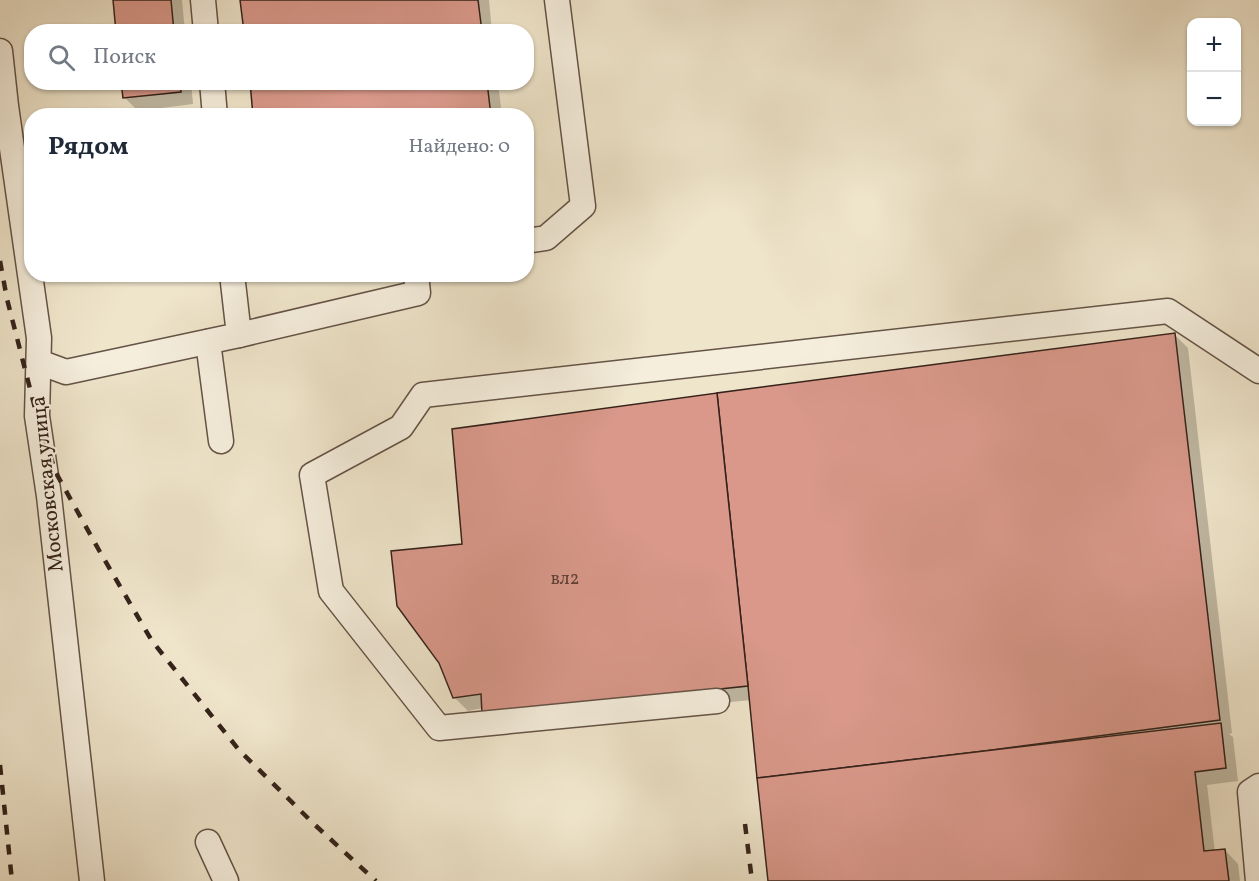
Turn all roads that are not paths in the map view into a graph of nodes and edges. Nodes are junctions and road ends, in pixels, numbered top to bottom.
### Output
1 (203, 0) edge
2 (557, 0) edge
3 (205, 24) edge
4 (0, 51) edge
5 (213, 90) edge
6 (214, 108) edge
7 (24, 233) edge
8 (534, 239) edge
9 (31, 282) edge
10 (233, 282) edge
11 (417, 282) edge
12 (239, 335) junction
13 (208, 342) junction
14 (39, 362) junction
15 (1259, 371) edge
16 (221, 441) dead end
17 (717, 701) dead end
18 (1259, 786) edge
19 (208, 842) dead end
20 (92, 881) edge
21 (226, 881) edge
22 (1258, 881) edge

1 - 3 street
2 - 8 street
4 - 7 street, Московская улица
5 - 6 street
9 - 14 street, Московская улица
10 - 12 street
11 - 12 street
12 - 13 street
13 - 14 street
13 - 16 street
14 - 20 street, Московская улица
15 - 17 street
18 - 22 street
19 - 21 street

